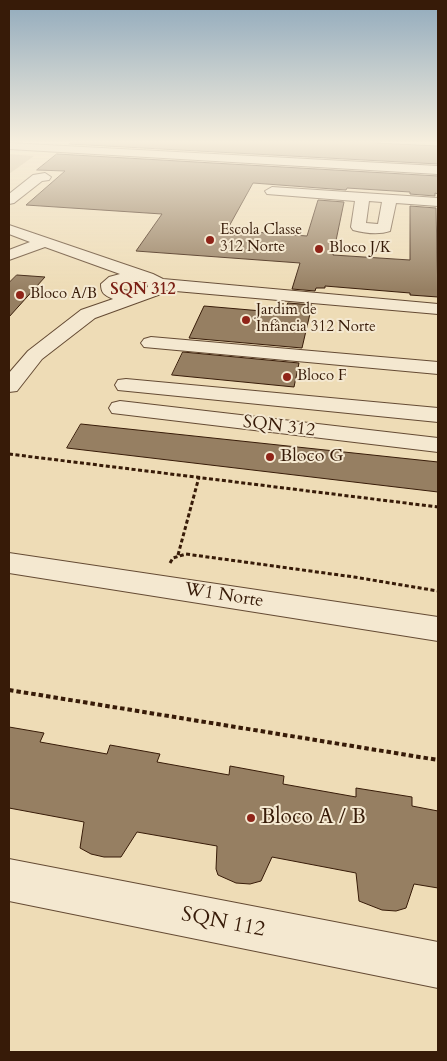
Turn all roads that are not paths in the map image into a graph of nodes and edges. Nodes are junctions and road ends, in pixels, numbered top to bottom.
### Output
1 (22, 191) edge
2 (272, 191) dead end
3 (362, 196) junction
4 (390, 198) junction
5 (9, 200) edge
6 (438, 202) edge
7 (9, 229) edge
8 (43, 242) junction
9 (9, 255) edge
10 (104, 262) junction
11 (110, 285) junction
12 (147, 288) junction
13 (438, 309) edge
14 (88, 314) junction
15 (152, 343) dead end
16 (438, 368) edge
17 (126, 385) dead end
18 (9, 386) edge
19 (120, 408) dead end
20 (438, 415) edge
21 (438, 445) edge
22 (9, 563) edge
23 (438, 629) edge
24 (9, 880) edge
25 (438, 965) edge

1 - 5 street
2 - 3 street
3 - 4 street
3 - 4 street
4 - 6 street
7 - 8 street
8 - 9 street
8 - 10 street
10 - 11 street
10 - 12 street
11 - 12 street
11 - 14 street
12 - 13 street
12 - 14 street
14 - 18 street
15 - 16 street
17 - 20 street, SQN 312
19 - 21 street, SQN 312
22 - 23 street, W1 Norte
24 - 25 street, SQN 112

